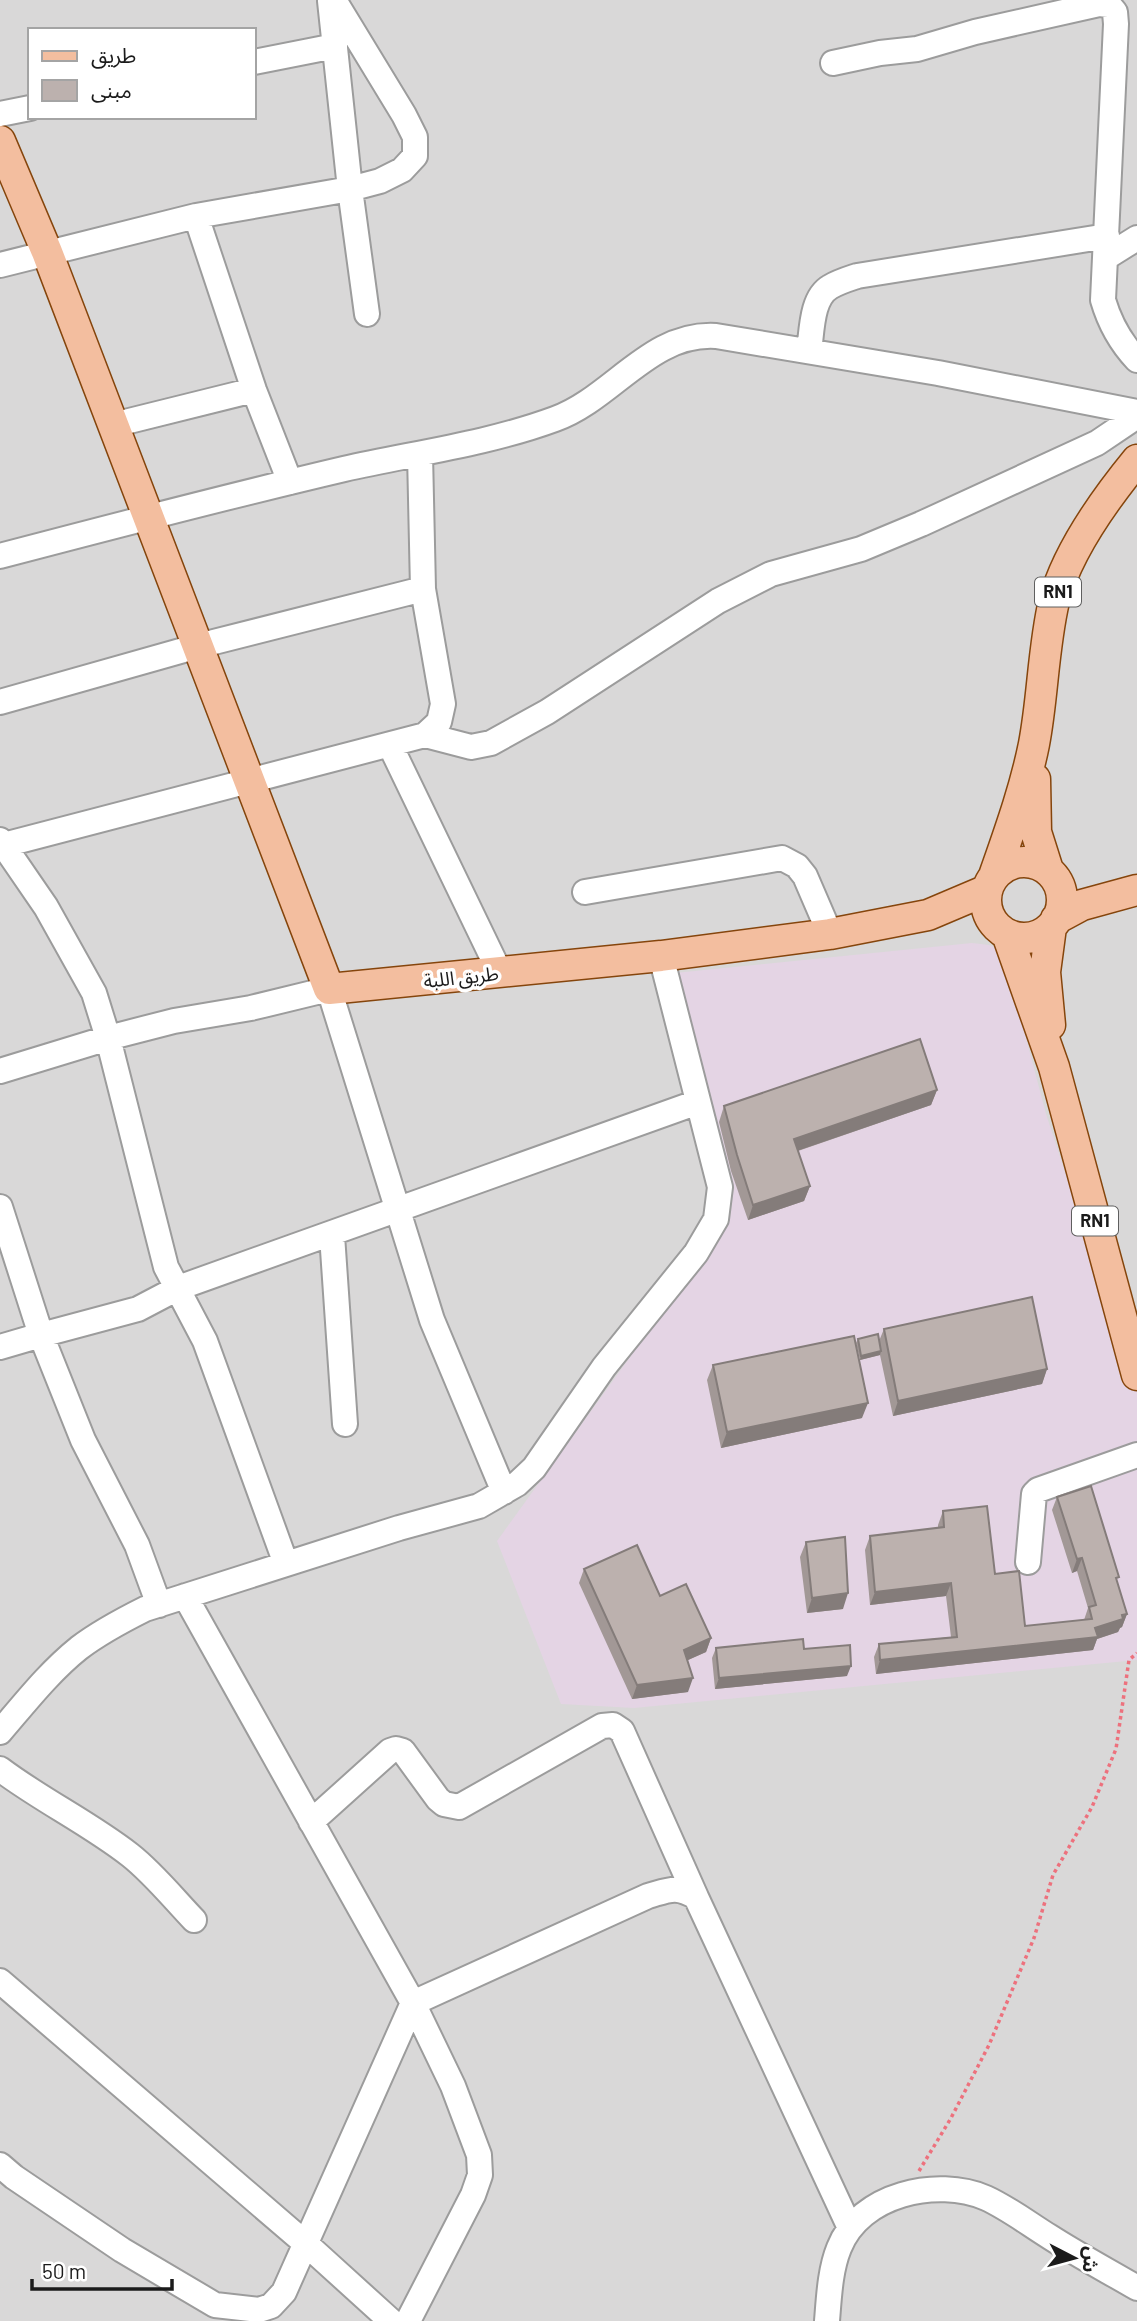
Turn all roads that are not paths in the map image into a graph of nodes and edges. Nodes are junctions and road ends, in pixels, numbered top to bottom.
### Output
1 (332, 0) edge
2 (335, 46) junction
3 (256, 62) edge
4 (833, 63) dead end
5 (1137, 63) edge
6 (1114, 78) junction
7 (28, 108) edge
8 (0, 114) edge
9 (0, 141) edge
10 (350, 189) junction
11 (195, 216) junction
12 (1137, 238) edge
13 (1106, 247) junction
14 (47, 252) junction
15 (0, 265) edge
16 (367, 314) dead end
17 (809, 351) junction
18 (1137, 360) edge
19 (254, 390) junction
20 (1137, 414) edge
21 (113, 425) junction
22 (420, 454) junction
23 (1137, 460) edge
24 (290, 482) junction
25 (149, 516) junction
26 (0, 556) edge
27 (423, 589) junction
28 (198, 646) junction
29 (0, 702) edge
30 (425, 735) junction
31 (1034, 744) junction
32 (390, 745) junction
33 (250, 780) junction
34 (1, 844) edge
35 (1051, 873) junction
36 (1137, 889) edge
37 (585, 892) dead end
38 (995, 904) junction
39 (1053, 923) junction
40 (830, 934) junction
41 (661, 956) junction
42 (500, 973) junction
43 (330, 989) junction
44 (108, 1038) junction
45 (1054, 1067) junction
46 (0, 1071) edge
47 (698, 1102) junction
48 (0, 1207) edge
49 (398, 1210) junction
50 (332, 1235) junction
51 (178, 1288) junction
52 (41, 1335) junction
53 (0, 1347) edge
54 (1137, 1375) edge
55 (345, 1424) dead end
56 (1137, 1455) edge
57 (504, 1492) junction
58 (1028, 1562) dead end
59 (286, 1564) junction
60 (185, 1597) junction
61 (159, 1605) junction
62 (0, 1732) edge
63 (0, 1769) edge
64 (311, 1822) junction
65 (696, 1897) junction
66 (194, 1920) dead end
67 (0, 1981) edge
68 (413, 2003) junction
69 (0, 2165) edge
70 (850, 2228) junction
71 (305, 2243) junction
72 (1137, 2288) edge
73 (214, 2313) edge
74 (391, 2321) edge
75 (408, 2321) edge
76 (827, 2321) edge

1 - 2 street
1 - 10 street
2 - 3 street
2 - 10 street
4 - 6 street
5 - 6 street
6 - 13 street
7 - 8 street
9 - 14 main road
10 - 11 street
10 - 16 street
11 - 14 street
11 - 19 street
12 - 13 street
13 - 17 street
13 - 18 street
14 - 15 street
14 - 21 main road
17 - 20 street
17 - 22 street
19 - 21 street
19 - 24 street
20 - 30 street
21 - 25 main road
22 - 24 street
22 - 27 street
23 - 31 main road, RN1
24 - 25 street
25 - 26 street
25 - 28 main road
27 - 28 street
27 - 30 street
28 - 29 street
28 - 33 main road
30 - 32 street
31 - 35 main road, RN1
31 - 38 main road, RN1
32 - 33 street
32 - 42 street
33 - 34 street
33 - 43 main road
34 - 44 street
35 - 36 main road, طريق اللبة
35 - 38 main road, طريق اللبة
35 - 39 main road, RN1
36 - 39 main road
37 - 40 street
38 - 39 main road
38 - 40 main road, طريق اللبة
38 - 45 main road, RN1
39 - 45 main road, RN1
40 - 41 main road, طريق اللبة
41 - 42 main road, طريق اللبة
41 - 47 street
42 - 43 main road, طريق اللبة
43 - 44 street, طريق اللبة
43 - 49 street
44 - 46 street, طريق اللبة
44 - 51 street
45 - 54 main road, RN1
47 - 49 street
47 - 57 street
48 - 52 street
49 - 50 street
49 - 57 street
50 - 51 street
50 - 55 street
51 - 52 street
51 - 59 street
52 - 53 street
52 - 61 street
56 - 58 street
57 - 59 street
59 - 60 street
60 - 61 street
60 - 64 street
61 - 62 street
63 - 66 street
64 - 65 street
64 - 68 street
65 - 68 street
65 - 70 street
67 - 71 street
68 - 71 street
68 - 75 street
69 - 73 street
70 - 72 street
70 - 76 street
71 - 73 street
71 - 74 street

